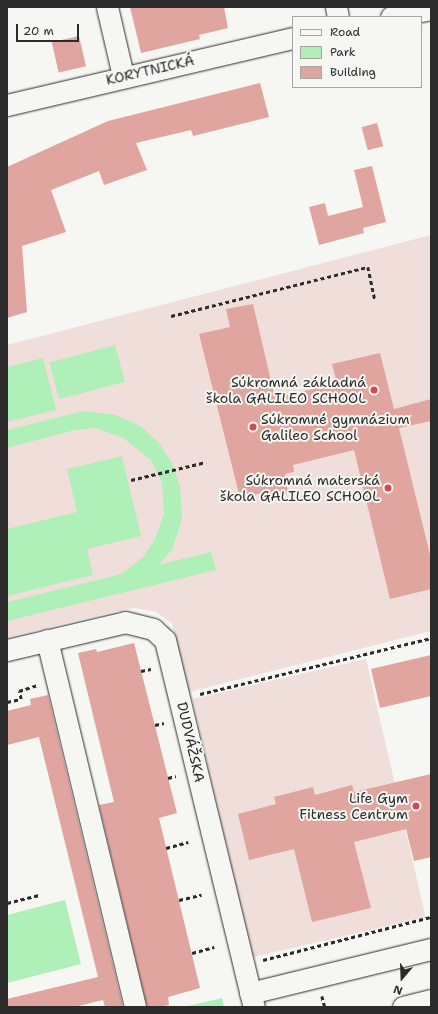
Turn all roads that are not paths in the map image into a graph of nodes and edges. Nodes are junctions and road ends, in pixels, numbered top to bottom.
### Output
1 (107, 7) edge
2 (431, 9) edge
3 (396, 16) edge
4 (292, 38) edge
5 (123, 76) junction
6 (7, 106) edge
7 (46, 640) junction
8 (7, 650) edge
9 (431, 949) edge
10 (252, 1000) edge
11 (431, 1000) edge
12 (135, 1007) edge
13 (403, 1007) edge

1 - 5 street
2 - 3 street
4 - 5 street, KORYTNICKÁ
5 - 6 street, KORYTNICKÁ
7 - 8 street, DUDVÁŽSKA
7 - 10 street, DUDVÁŽSKA
7 - 12 street
9 - 10 street
11 - 13 street

